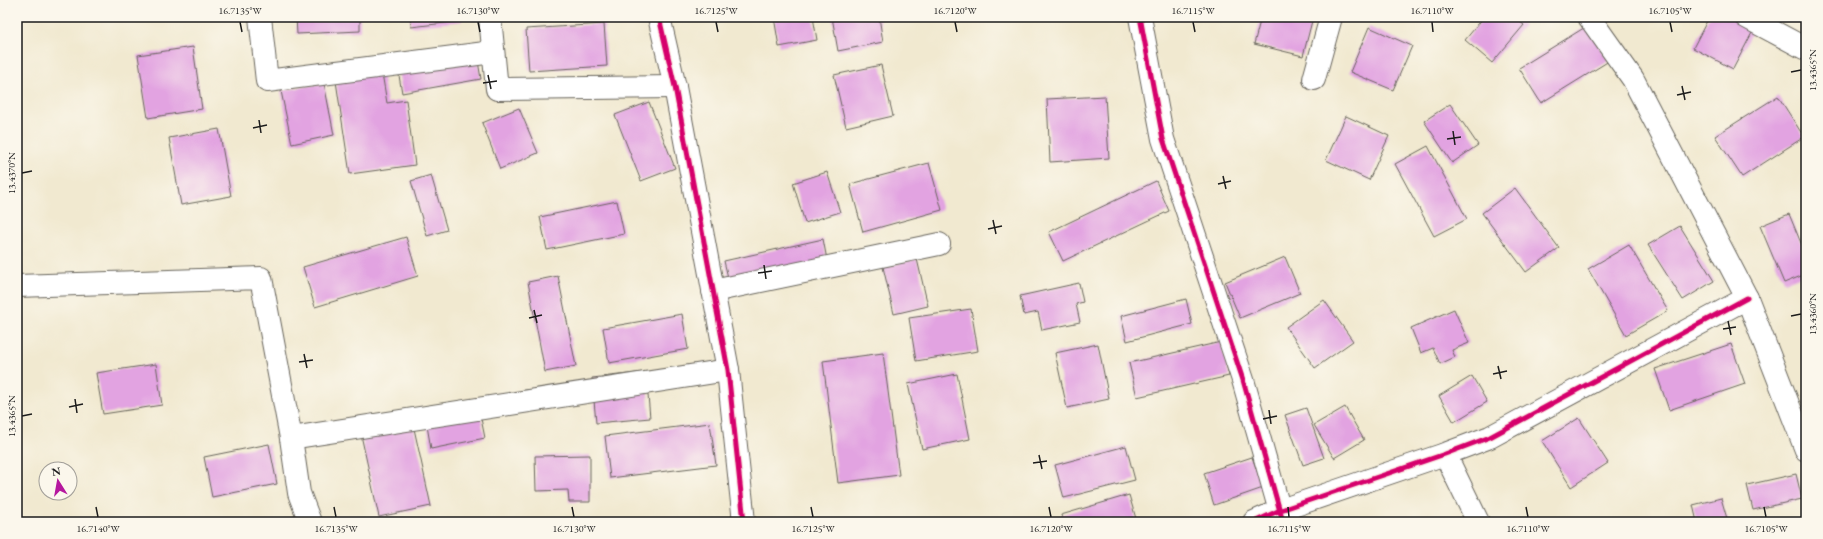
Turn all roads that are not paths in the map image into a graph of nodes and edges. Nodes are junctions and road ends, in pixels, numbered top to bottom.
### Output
1 (260, 17) edge
2 (490, 17) edge
3 (659, 17) edge
4 (1140, 17) edge
5 (1331, 17) edge
6 (1588, 17) edge
7 (1746, 17) edge
8 (1806, 48) edge
9 (493, 52) junction
10 (1314, 79) dead end
11 (675, 87) junction
12 (939, 244) dead end
13 (17, 286) edge
14 (713, 291) junction
15 (1746, 298) junction
16 (728, 370) junction
17 (291, 438) junction
18 (1806, 450) edge
19 (1445, 454) junction
20 (1280, 517) edge
21 (310, 522) edge
22 (744, 522) edge
23 (1254, 522) edge
24 (1478, 522) edge

1 - 9 street
2 - 9 street
3 - 11 street
4 - 20 street
5 - 10 street
6 - 15 street
7 - 8 street
9 - 11 street
11 - 14 street
12 - 14 street
13 - 17 street
14 - 16 street
15 - 18 street
15 - 19 street
16 - 17 street
16 - 22 street
17 - 21 street
19 - 20 street
19 - 24 street
20 - 23 street

